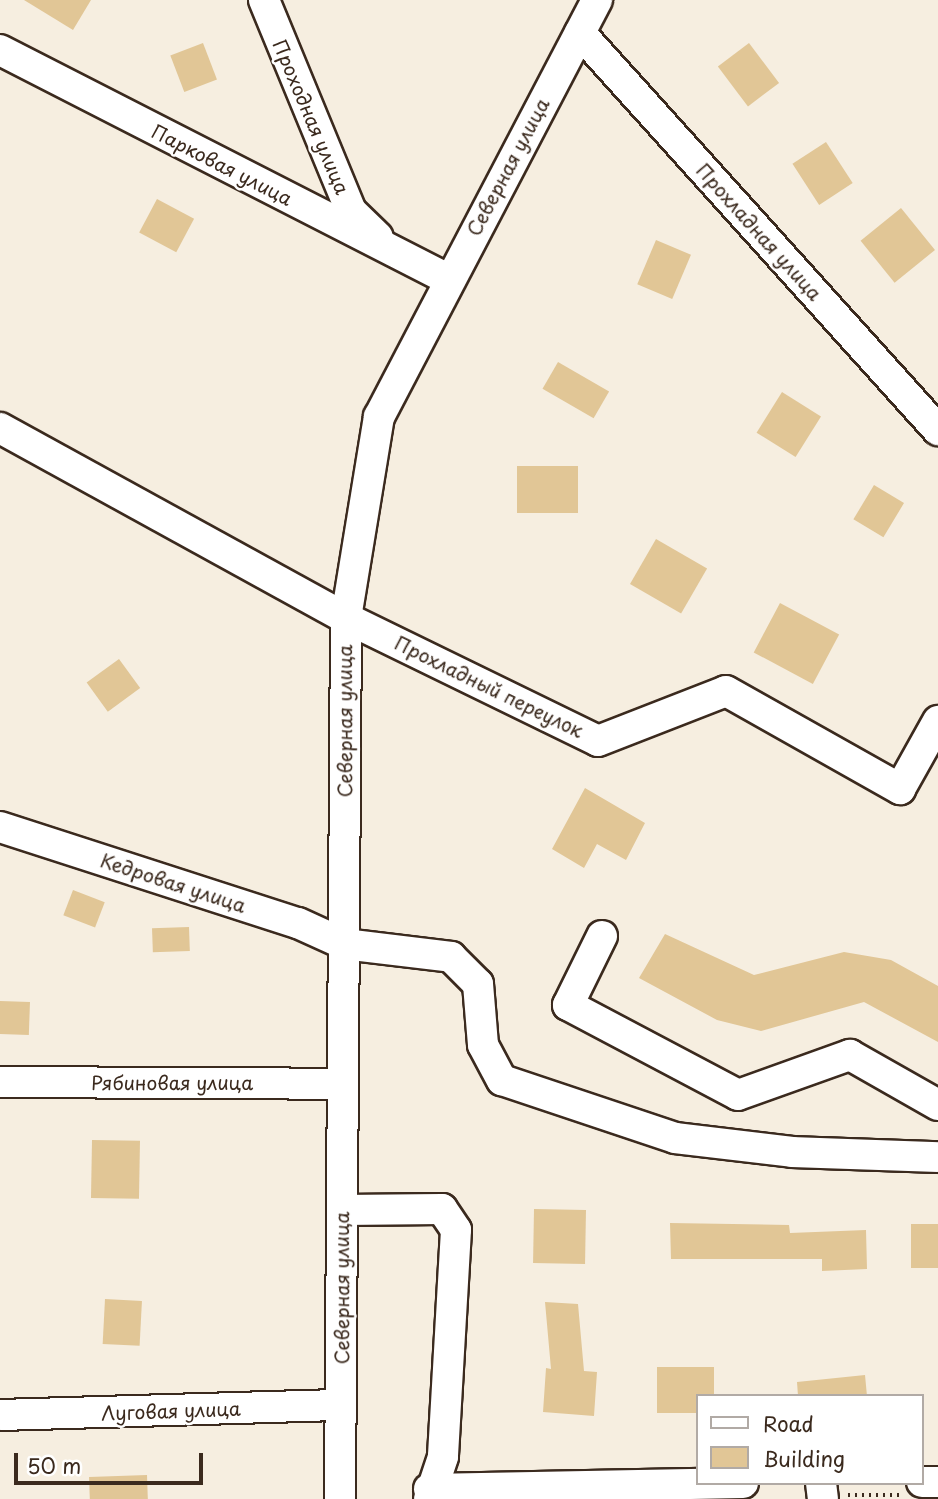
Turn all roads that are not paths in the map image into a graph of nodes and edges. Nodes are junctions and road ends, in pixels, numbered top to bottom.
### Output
1 (264, 0) edge
2 (597, 0) edge
3 (580, 33) junction
4 (0, 50) edge
5 (398, 256) junction
6 (446, 278) junction
7 (0, 428) edge
8 (938, 430) edge
9 (346, 618) junction
10 (938, 721) edge
11 (0, 827) edge
12 (602, 936) dead end
13 (344, 944) junction
14 (0, 1082) edge
15 (343, 1084) junction
16 (938, 1105) edge
17 (938, 1157) edge
18 (342, 1210) junction
19 (341, 1405) junction
20 (0, 1415) edge
21 (696, 1485) edge
22 (429, 1494) edge
23 (340, 1499) edge

1 - 5 street, Проходная улица
2 - 3 street, Северная улица
3 - 6 street, Северная улица
3 - 8 street, Прохладная улица
4 - 5 street, Парковая улица
5 - 6 street, Парковая улица
6 - 9 street, Северная улица
7 - 9 street
9 - 10 street, Прохладный переулок
9 - 13 street, Северная улица
11 - 13 street, Кедровая улица
12 - 16 street
13 - 15 street, Северная улица
13 - 17 street, Кедровая улица
14 - 15 street, Рябиновая улица
15 - 18 street, Северная улица
18 - 19 street, Северная улица
18 - 22 street
19 - 20 street, Луговая улица
19 - 23 street, Северная улица
21 - 22 street

